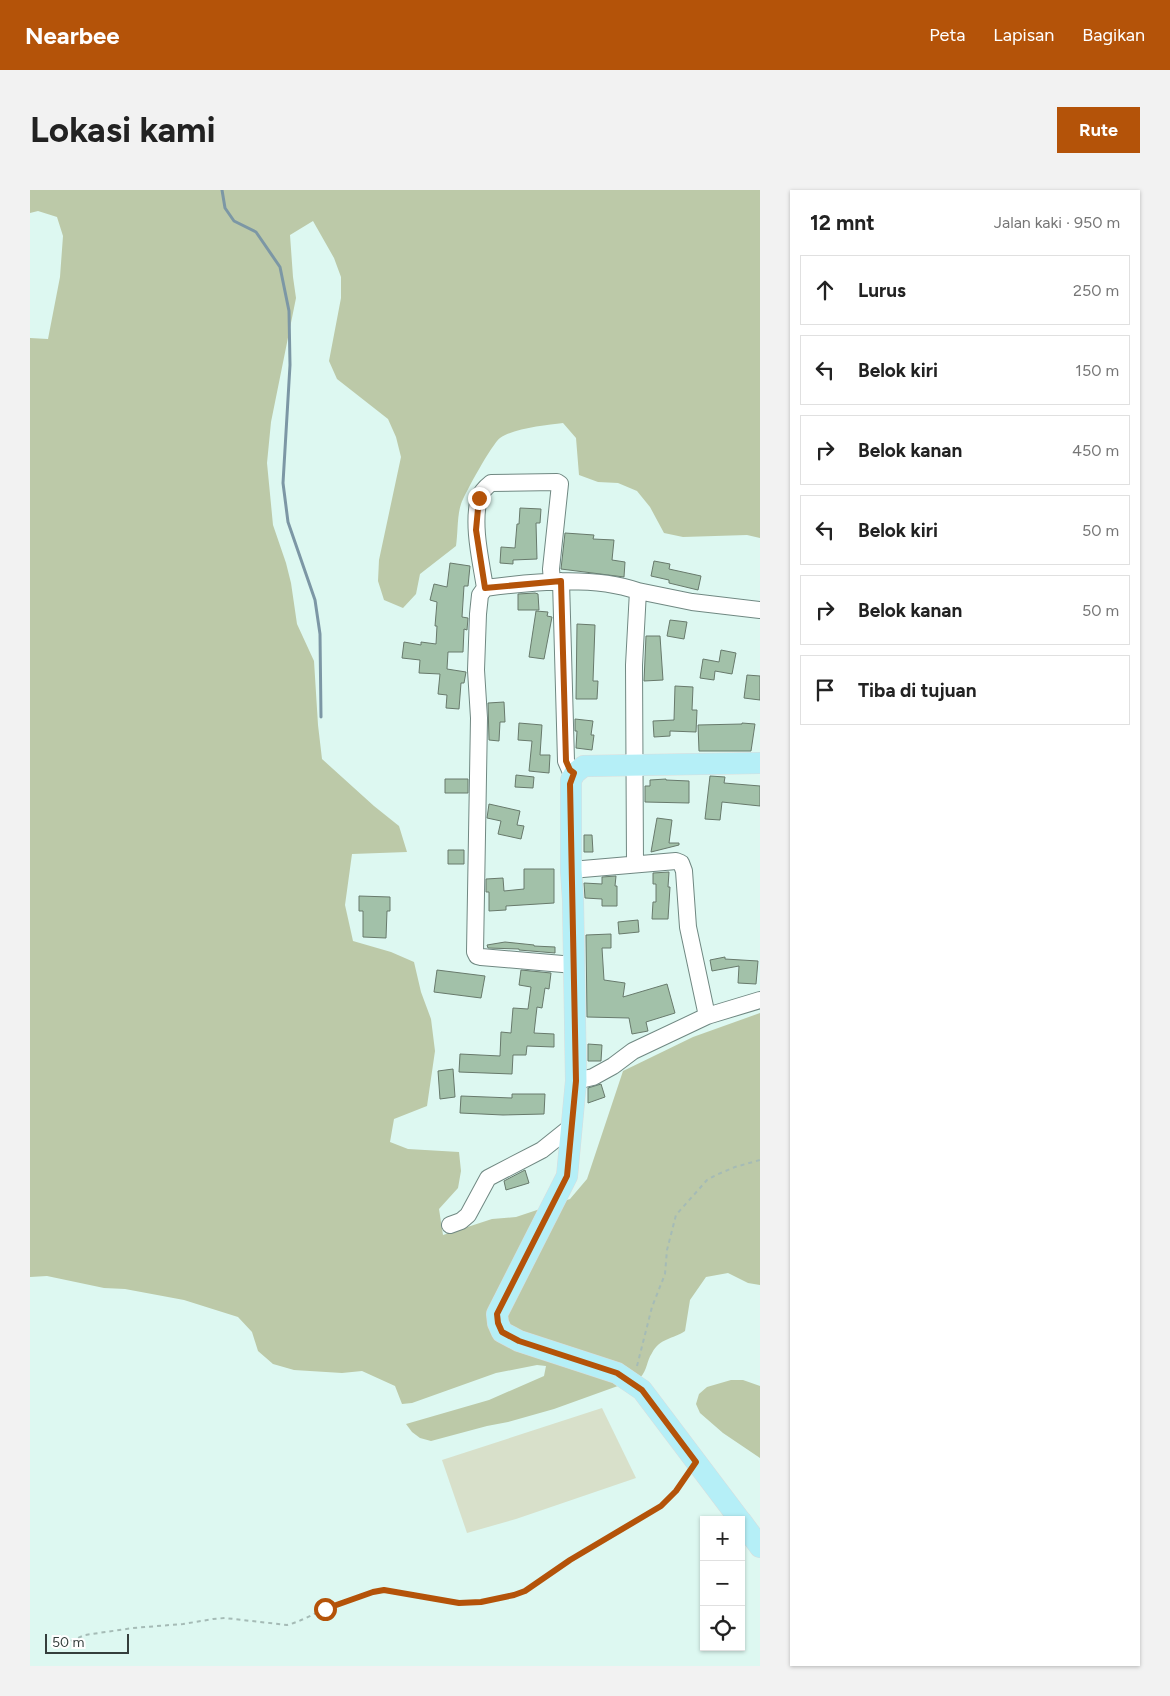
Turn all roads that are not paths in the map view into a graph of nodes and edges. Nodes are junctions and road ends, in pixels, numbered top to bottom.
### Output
1 (557, 581) junction
2 (485, 588) junction
3 (638, 591) junction
4 (760, 610) edge
5 (760, 763) edge
6 (635, 765) junction
7 (574, 773) junction
8 (635, 864) junction
9 (571, 870) junction
10 (574, 965) junction
11 (760, 1000) edge
12 (707, 1016) junction
13 (576, 1081) junction
14 (572, 1126) junction
15 (450, 1225) dead end
16 (738, 1516) edge
17 (745, 1525) edge
18 (760, 1546) edge

1 - 2 street
1 - 2 street
1 - 3 street
1 - 7 street
2 - 10 street
3 - 4 street
3 - 6 street
5 - 6 main road
6 - 7 main road
6 - 8 street
7 - 9 main road
8 - 9 street
8 - 12 street
9 - 10 main road
10 - 13 main road
11 - 12 street
12 - 13 street
13 - 14 main road
14 - 15 street
14 - 16 main road
17 - 18 main road

